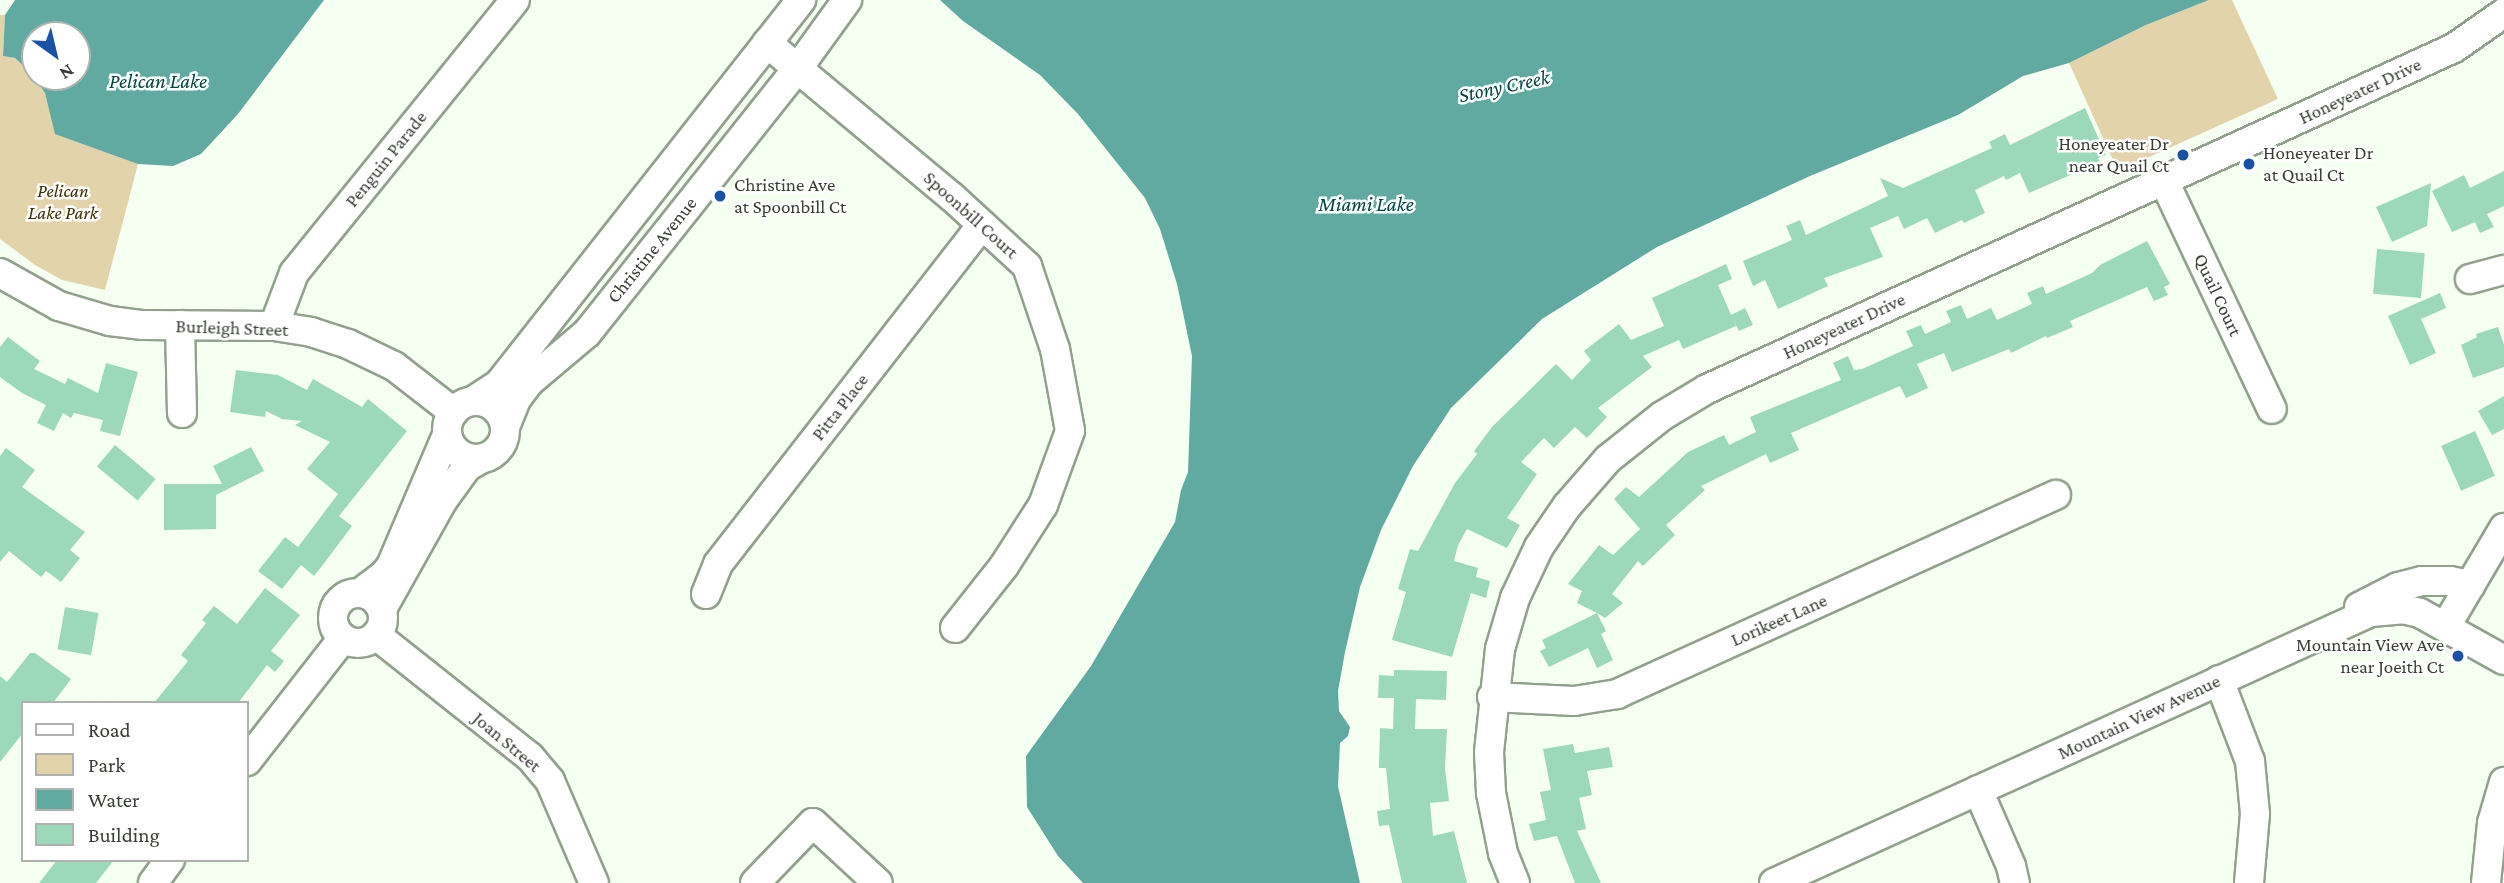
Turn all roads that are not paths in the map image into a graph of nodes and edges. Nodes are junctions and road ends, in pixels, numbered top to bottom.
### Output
1 (514, 0) edge
2 (801, 0) edge
3 (847, 0) edge
4 (2504, 13) edge
5 (767, 43) junction
6 (798, 68) junction
7 (2164, 181) junction
8 (982, 225) junction
9 (2504, 270) edge
10 (0, 273) edge
11 (2470, 279) dead end
12 (180, 325) junction
13 (274, 326) junction
14 (2272, 409) dead end
15 (182, 413) dead end
16 (458, 416) junction
17 (505, 427) junction
18 (481, 459) junction
19 (2056, 495) dead end
20 (2504, 528) edge
21 (2472, 585) junction
22 (706, 594) dead end
23 (373, 612) junction
24 (2446, 626) junction
25 (955, 628) dead end
26 (2330, 631) junction
27 (343, 638) junction
28 (2504, 660) edge
29 (2219, 680) junction
30 (1492, 698) junction
31 (248, 760) edge
32 (2504, 782) edge
33 (1978, 790) junction
34 (169, 862) edge
35 (153, 883) edge
36 (594, 883) edge
37 (755, 883) edge
38 (878, 883) edge
39 (1515, 883) edge
40 (1774, 883) edge
41 (2015, 883) edge
42 (2249, 883) edge
43 (2486, 883) edge

1 - 13 street, Penguin Parade
2 - 5 street, Christine Avenue
3 - 6 street, Christine Avenue
4 - 7 street, Honeyeater Drive
5 - 6 street, Spoonbill Court
5 - 16 street, Christine Avenue
6 - 8 street, Spoonbill Court
6 - 17 street, Christine Avenue
7 - 14 street, Quail Court
7 - 30 street, Honeyeater Drive
8 - 22 street, Pitta Place
8 - 25 street, Spoonbill Court
9 - 11 street
10 - 12 street, Burleigh Street
12 - 13 street, Burleigh Street
12 - 15 street
13 - 16 street, Burleigh Street
16 - 17 street
16 - 18 street
16 - 23 street
17 - 18 street
18 - 23 street
19 - 30 street, Lorikeet Lane
20 - 21 street
21 - 24 street
21 - 26 street
23 - 27 street
23 - 27 street
23 - 36 street, Joan Street
24 - 26 street, Mountain View Avenue
24 - 28 street, Mountain View Avenue
26 - 29 street, Mountain View Avenue
27 - 31 street
29 - 33 street, Mountain View Avenue
29 - 42 street
30 - 39 street, Honeyeater Drive
32 - 43 street
33 - 40 street, Mountain View Avenue
33 - 41 street
34 - 35 street
37 - 38 street

